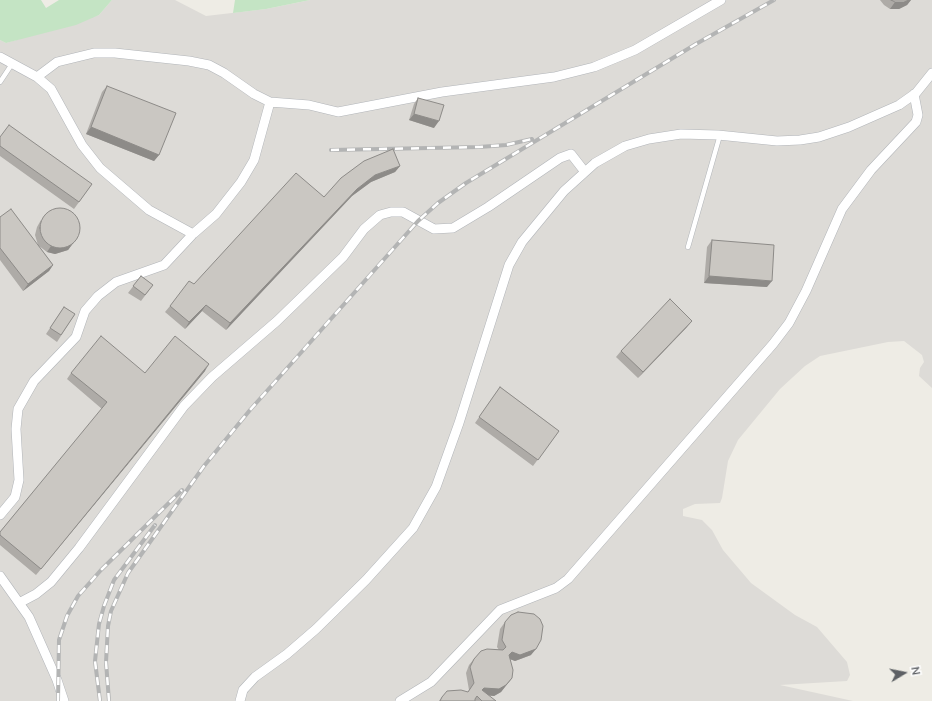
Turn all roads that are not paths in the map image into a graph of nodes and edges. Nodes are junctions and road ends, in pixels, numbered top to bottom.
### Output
1 (721, 0) edge
2 (0, 56) edge
3 (12, 64) junction
4 (932, 73) edge
5 (37, 77) junction
6 (0, 82) edge
7 (914, 94) junction
8 (270, 102) junction
9 (720, 135) junction
10 (585, 172) junction
11 (193, 234) junction
12 (688, 247) dead end
13 (0, 515) edge
14 (0, 576) edge
15 (19, 604) junction
16 (64, 701) edge
17 (240, 701) edge
18 (244, 701) edge
19 (400, 701) edge

1 - 8 street
2 - 3 street
3 - 5 street
3 - 6 lane
4 - 7 street
5 - 8 street
5 - 11 street
7 - 9 street
7 - 19 street
8 - 11 street
9 - 10 street
9 - 12 lane
10 - 15 street
10 - 17 street
11 - 13 street
14 - 15 street
15 - 16 street
17 - 18 street

